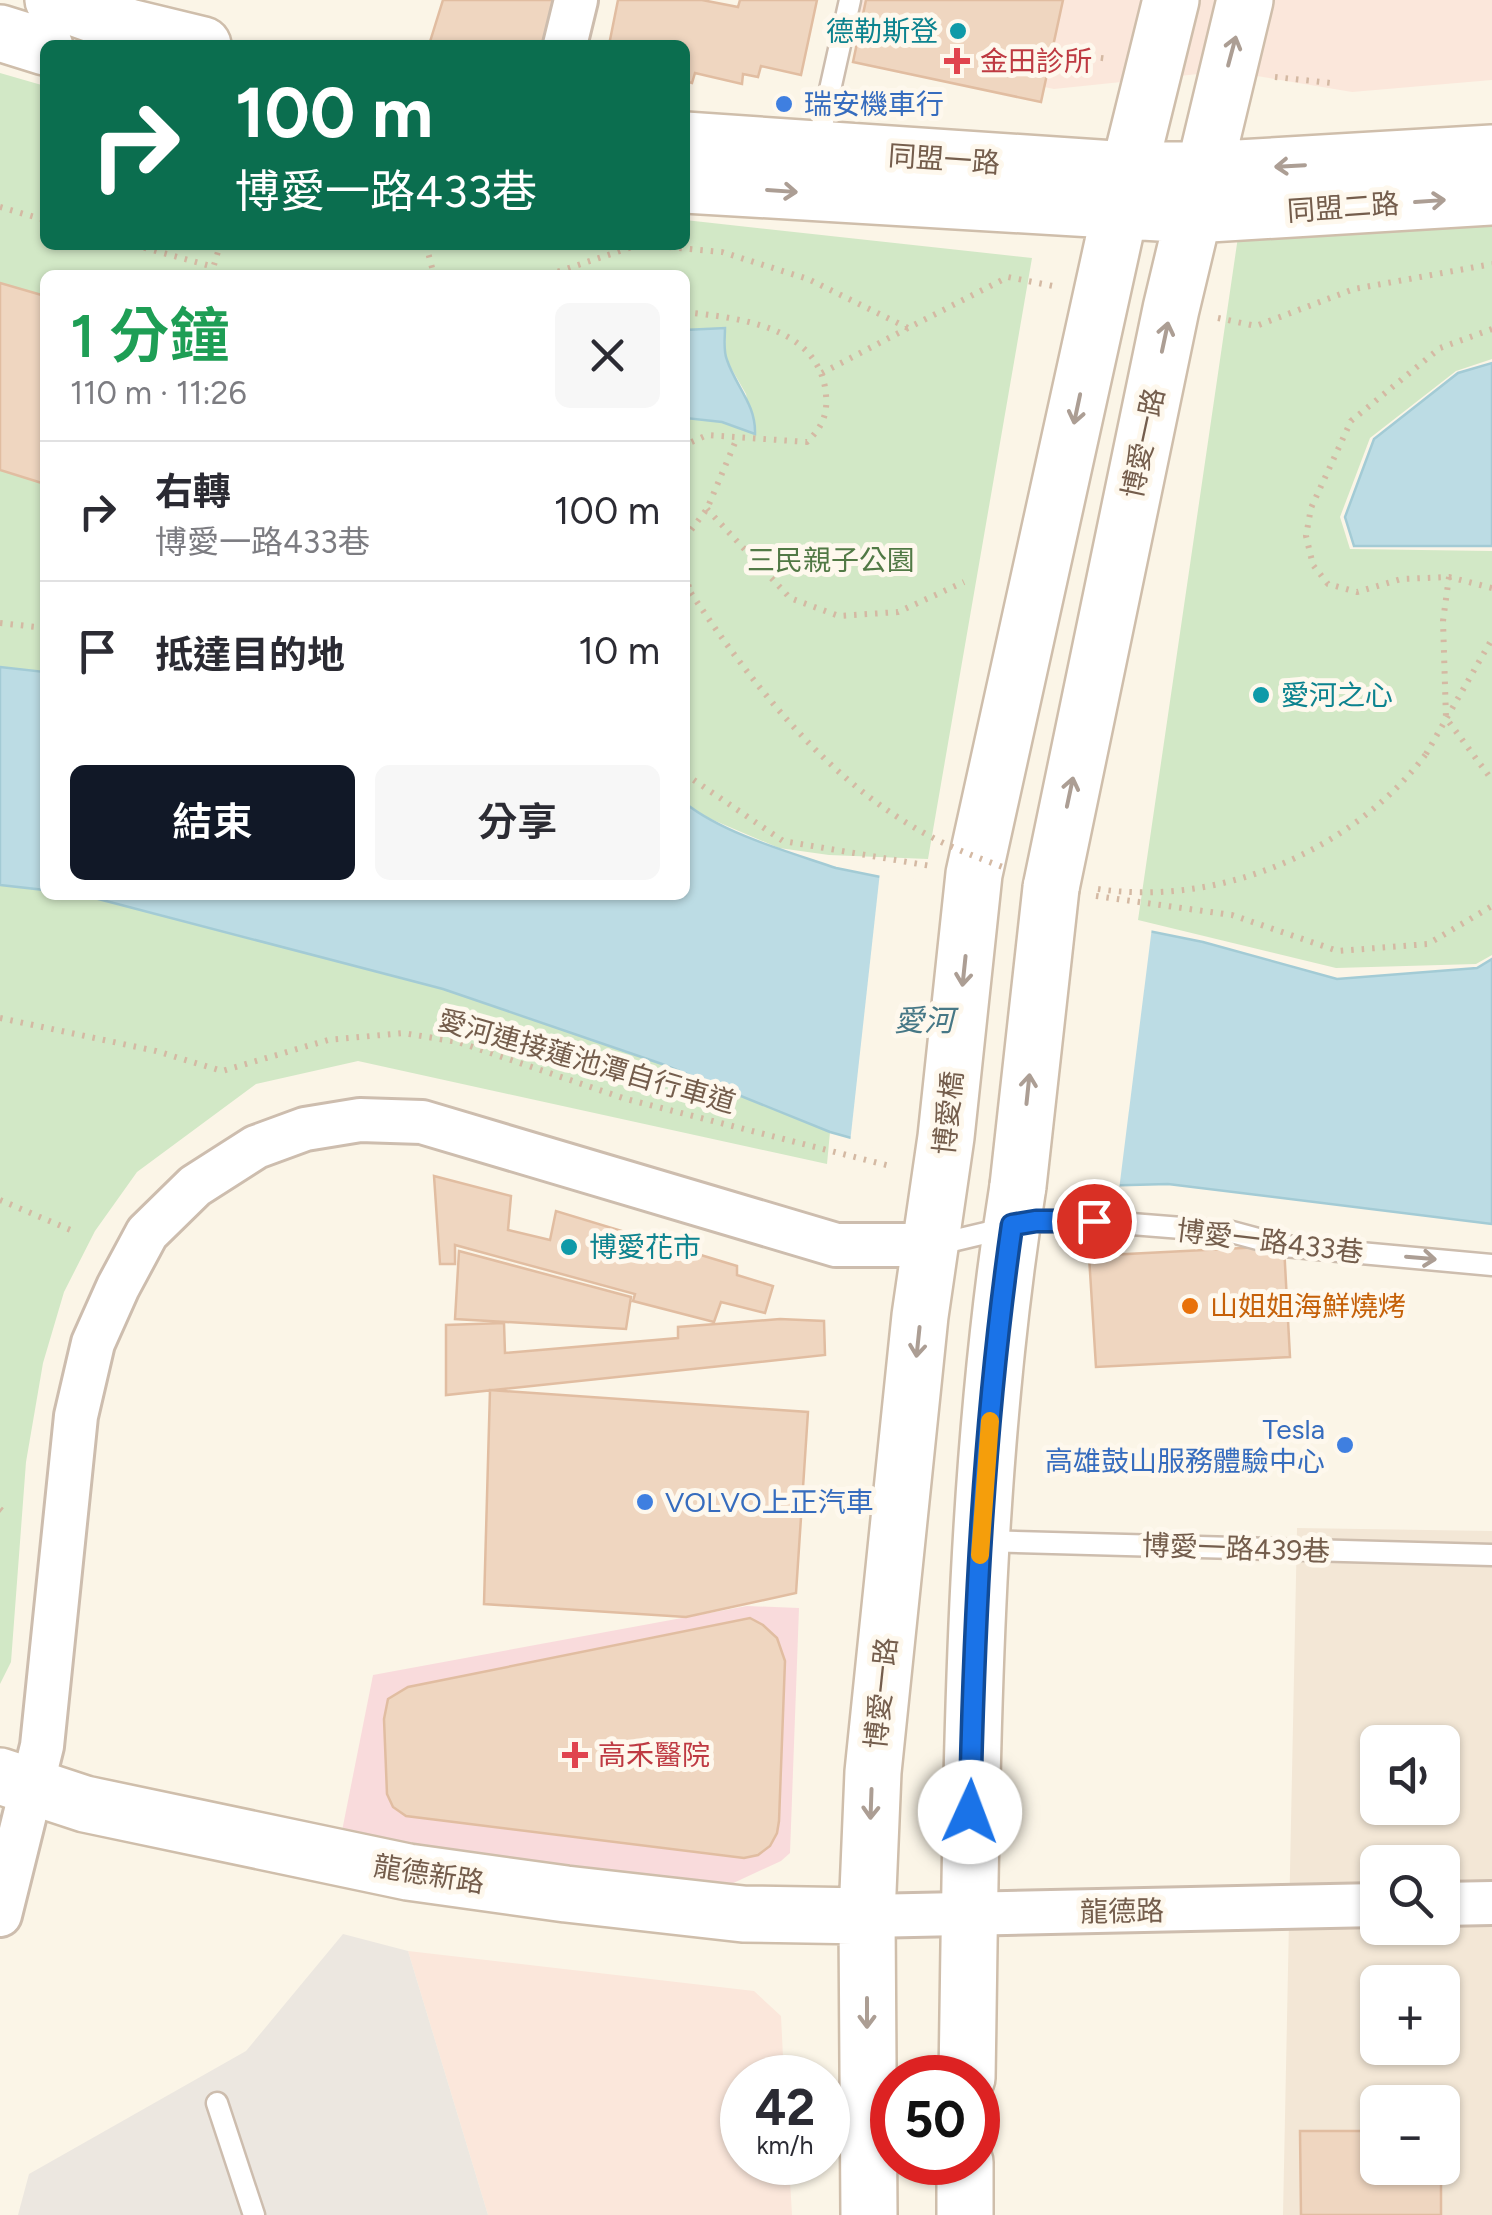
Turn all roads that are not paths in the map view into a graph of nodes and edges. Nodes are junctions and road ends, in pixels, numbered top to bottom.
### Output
1 (53, 0) edge
2 (576, 0) edge
3 (850, 0) edge
4 (1170, 0) edge
5 (1245, 0) edge
6 (0, 33) edge
7 (183, 40) edge
8 (566, 40) edge
9 (40, 45) edge
10 (690, 140) edge
11 (817, 150) junction
12 (1492, 153) edge
13 (690, 185) edge
14 (1125, 191) junction
15 (1198, 193) junction
16 (1492, 196) edge
17 (1036, 882) junction
18 (941, 1174) joint
19 (1015, 1205) junction
20 (932, 1246) junction
21 (1492, 1265) edge
22 (981, 1541) junction
23 (1492, 1554) edge
24 (16, 1780) edge
25 (1492, 1903) edge
26 (1460, 1904) edge
27 (1360, 1905) edge
28 (968, 1914) junction
29 (0, 1916) edge
30 (867, 1916) junction
31 (967, 2055) edge
32 (217, 2103) dead end
33 (965, 2185) edge
34 (254, 2215) edge
35 (869, 2215) edge
36 (965, 2215) edge

1 - 7 main road
2 - 8 street
3 - 11 lane
4 - 14 main road
15 -> 5 main road, 博愛一路
6 - 9 main road
10 - 11 main road, 同盟一路
11 - 14 main road, 同盟一路
12 -> 15 main road, 同盟二路
13 -> 14 main road, 同盟一路
14 - 15 main road, 同盟一路
14 -> 17 main road
15 -> 16 main road, 同盟二路
17 -> 15 main road, 博愛一路
17 -> 18 main road, 博愛橋
19 -> 17 main road, bridge
18 - 20 main road, 博愛一路
19 - 20 lane, 博愛一路433巷
19 -> 21 lane, 博愛一路433巷
19 - 22 main road
20 - 24 street
20 -> 30 main road, 博愛一路
22 - 23 lane, 博愛一路439巷
22 - 28 main road
24 - 29 street
24 - 30 main road, 龍德新路
25 - 26 street
27 - 28 street, 龍德路
28 - 30 street, 龍德路
28 - 31 main road
30 -> 35 main road, 博愛一路
32 - 34 lane
33 - 36 main road

